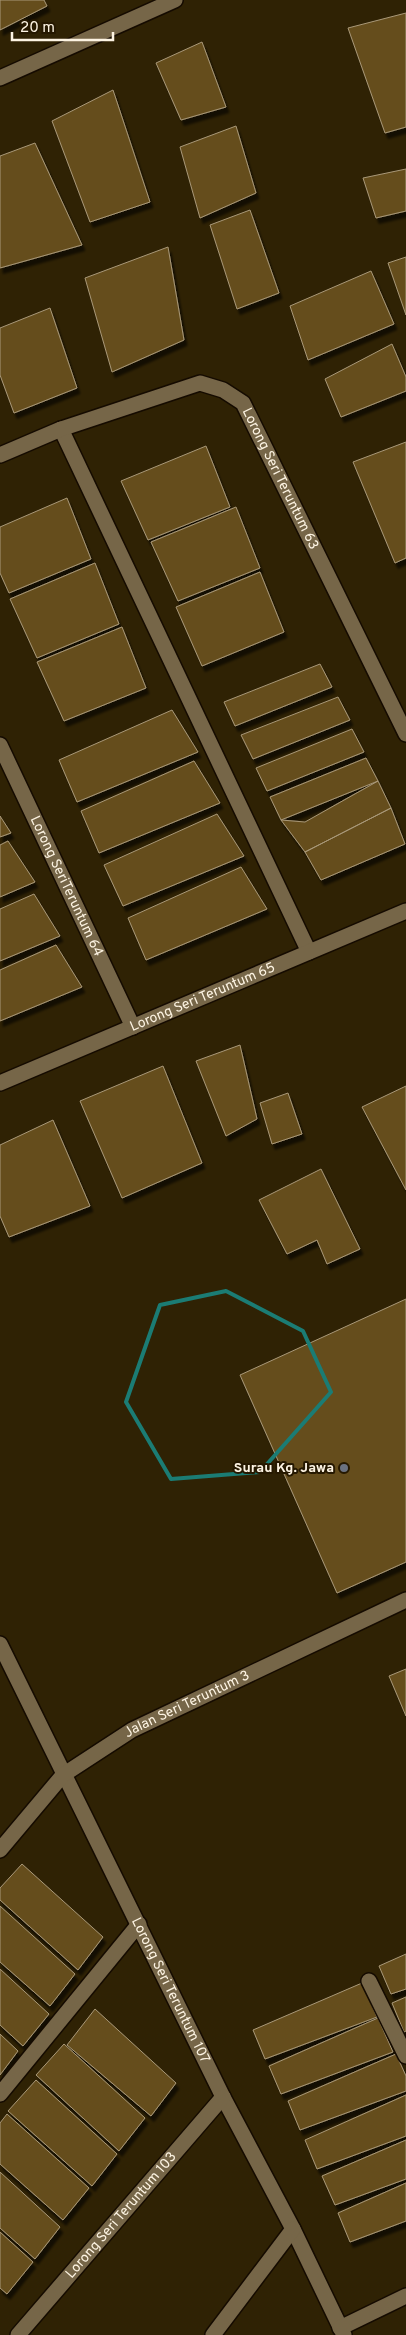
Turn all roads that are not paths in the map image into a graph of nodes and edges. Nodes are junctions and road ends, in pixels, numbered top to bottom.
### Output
1 (175, 0) edge
2 (0, 78) edge
3 (62, 429) junction
4 (0, 455) edge
5 (406, 734) edge
6 (0, 745) edge
7 (406, 911) edge
8 (309, 952) junction
9 (133, 1027) junction
10 (0, 1083) edge
11 (406, 1600) edge
12 (0, 1644) edge
13 (63, 1775) junction
14 (0, 1850) edge
15 (139, 1924) junction
16 (369, 1980) dead end
17 (406, 2056) edge
18 (0, 2094) edge
19 (223, 2097) junction
20 (293, 2229) junction
21 (406, 2296) edge
22 (342, 2332) edge
23 (18, 2335) edge
24 (213, 2335) edge

1 - 2 street
3 - 4 street, Lorong Seri Teruntum 63
3 - 5 street, Lorong Seri Teruntum 63
3 - 8 street
6 - 9 street, Lorong SeriTeruntum 64
7 - 8 street, Lorong Seri Teruntum 65
8 - 9 street, Lorong Seri Teruntum 65
9 - 10 street, Lorong Seri Teruntum 65
11 - 13 street, Jalan Seri Teruntum 3
12 - 13 street, Lorong Seri Teruntum 107
13 - 14 street, Jalan Seri Teruntum 3
13 - 15 street, Lorong Seri Teruntum 107
15 - 18 street
15 - 19 street, Lorong Seri Teruntum 107
16 - 17 street
19 - 20 street, Lorong Seri Teruntum 107
19 - 23 street, Lorong Seri Teruntum 103
20 - 22 street, Lorong Seri Teruntum 107
20 - 24 street
21 - 22 street

